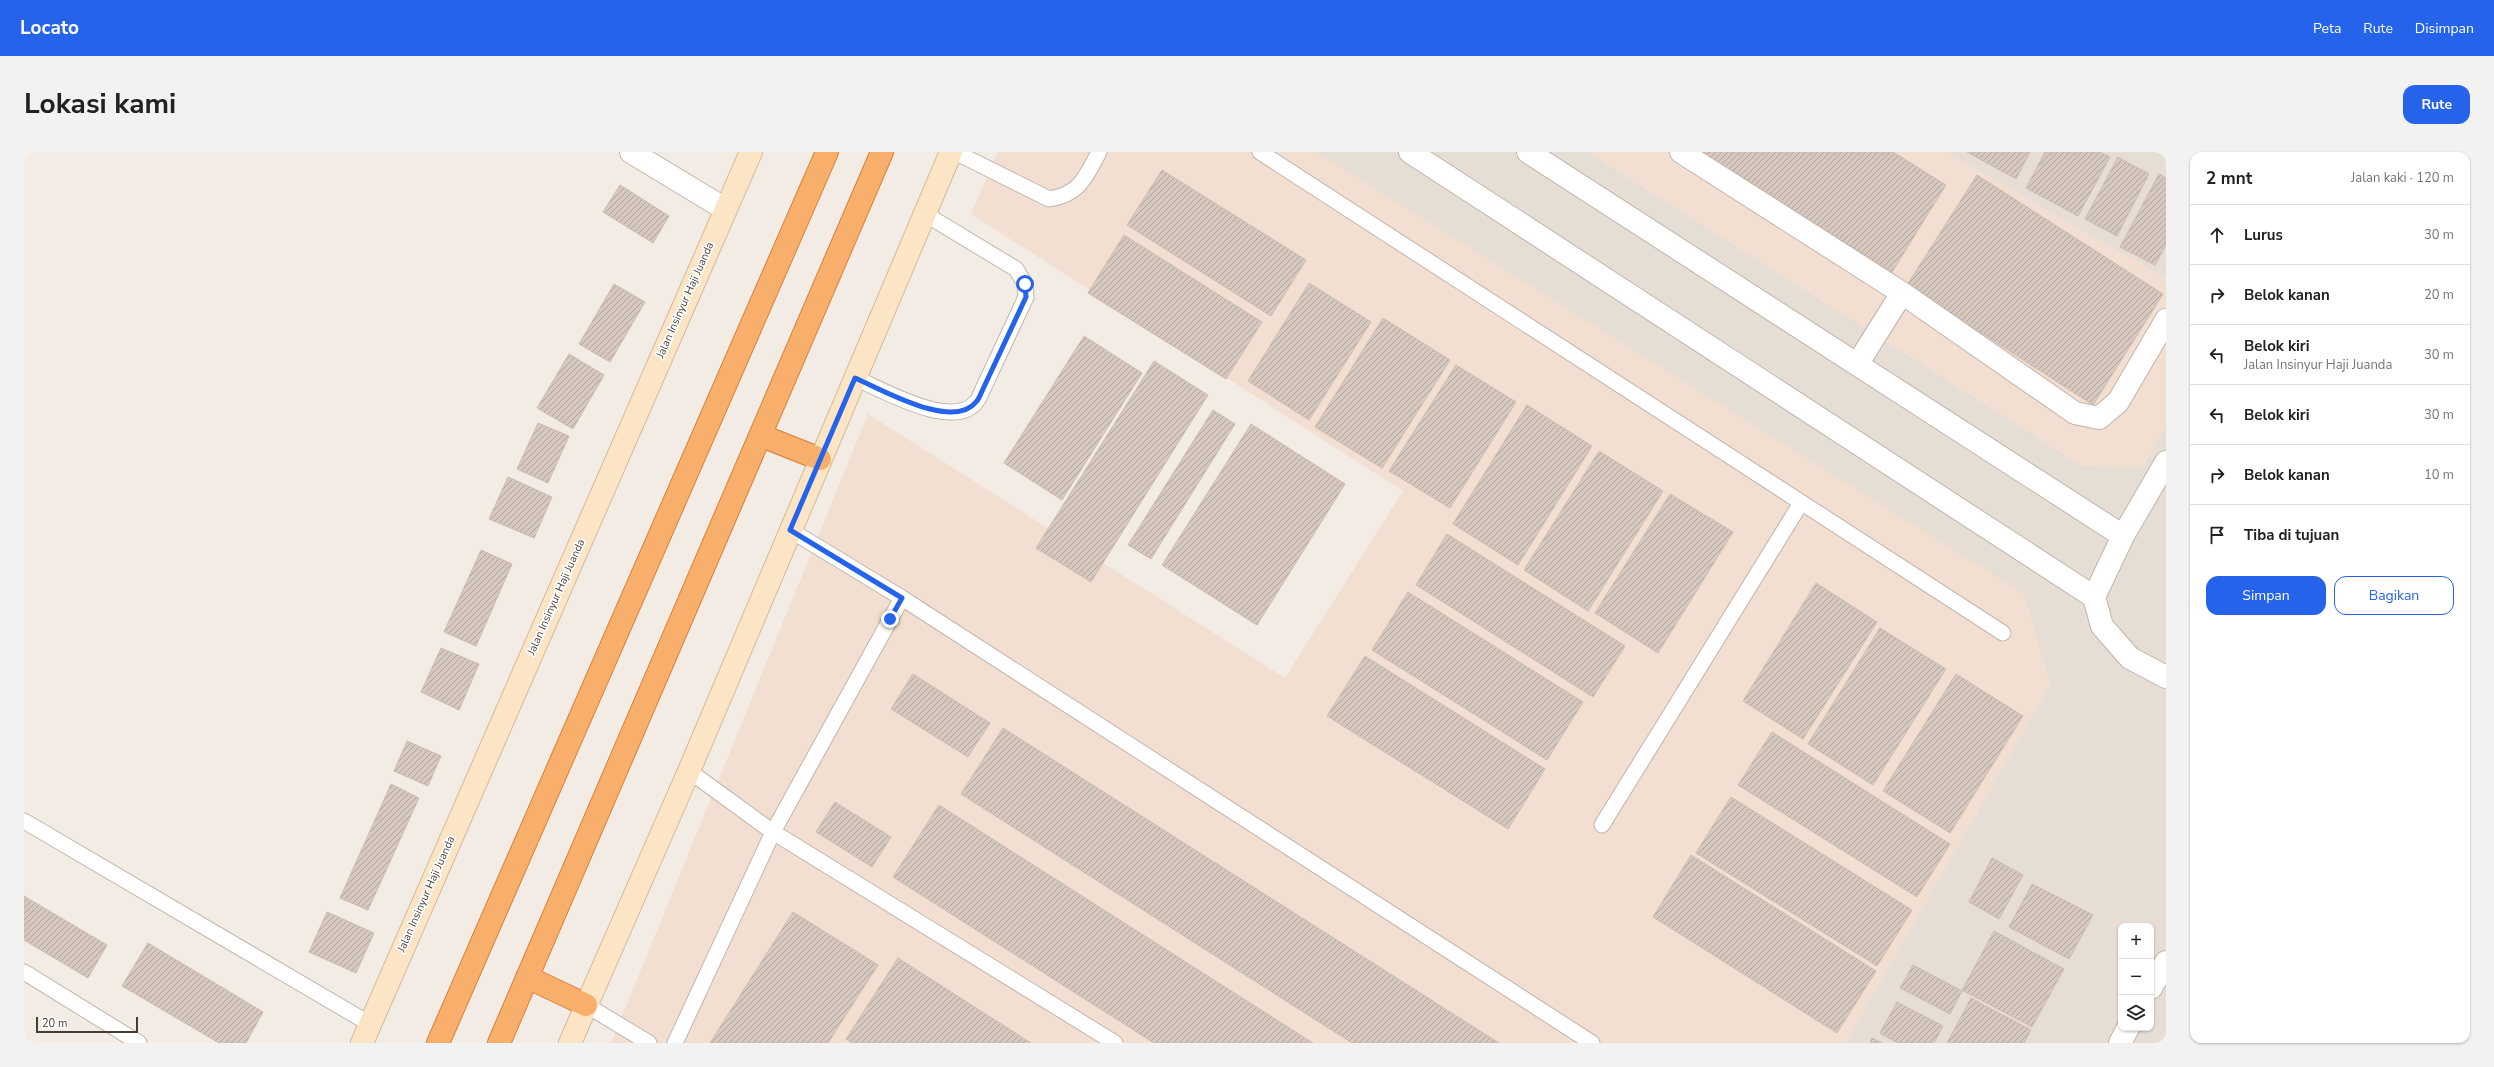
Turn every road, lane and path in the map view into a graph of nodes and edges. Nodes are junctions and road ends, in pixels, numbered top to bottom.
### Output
1 (631, 152) edge
2 (751, 152) edge
3 (882, 152) edge
4 (951, 152) edge
5 (955, 152) edge
6 (1099, 152) edge
7 (1260, 152) edge
8 (1410, 152) edge
9 (1528, 152) edge
10 (1681, 152) edge
11 (823, 156) edge
12 (725, 208) junction
13 (925, 214) junction
14 (1902, 293) junction
15 (2166, 320) edge
16 (1858, 363) junction
17 (855, 378) junction
18 (762, 436) junction
19 (820, 459) junction
20 (2166, 462) edge
21 (1801, 503) junction
22 (790, 530) junction
23 (2123, 536) junction
24 (2094, 597) junction
25 (902, 598) junction
26 (2003, 633) dead end
27 (2166, 677) edge
28 (689, 771) junction
29 (24, 821) edge
30 (1602, 825) dead end
31 (773, 832) junction
32 (2166, 962) edge
33 (24, 972) edge
34 (528, 976) junction
35 (2154, 983) edge
36 (586, 1004) junction
37 (2126, 1031) edge
38 (366, 1034) edge
39 (139, 1043) edge
40 (438, 1043) edge
41 (499, 1043) edge
42 (570, 1043) edge
43 (649, 1043) edge
44 (675, 1043) edge
45 (1115, 1043) edge
46 (1592, 1043) edge
47 (2120, 1043) edge

1 - 12 street
2 - 12 street, Jalan Insinyur Haji Juanda
3 - 18 highway
4 - 13 street
5 - 6 lane
7 - 21 lane
8 - 24 street
9 - 16 street
10 - 14 street
11 - 40 highway
12 - 38 street, Jalan Insinyur Haji Juanda
13 - 17 street
13 - 17 lane
14 - 15 street
14 - 16 street
16 - 23 street
17 - 19 street
18 - 19 highway
18 - 34 highway
19 - 22 street
20 - 23 street
21 - 26 lane
21 - 30 lane
22 - 25 lane
22 - 28 street
23 - 24 street
24 - 27 street
25 - 31 lane
25 - 46 lane
28 - 31 lane
28 - 36 street
29 - 38 lane
31 - 44 lane
31 - 45 lane
32 - 35 street
33 - 39 lane
34 - 36 highway
34 - 41 highway
36 - 42 street
36 - 43 lane
37 - 47 street

